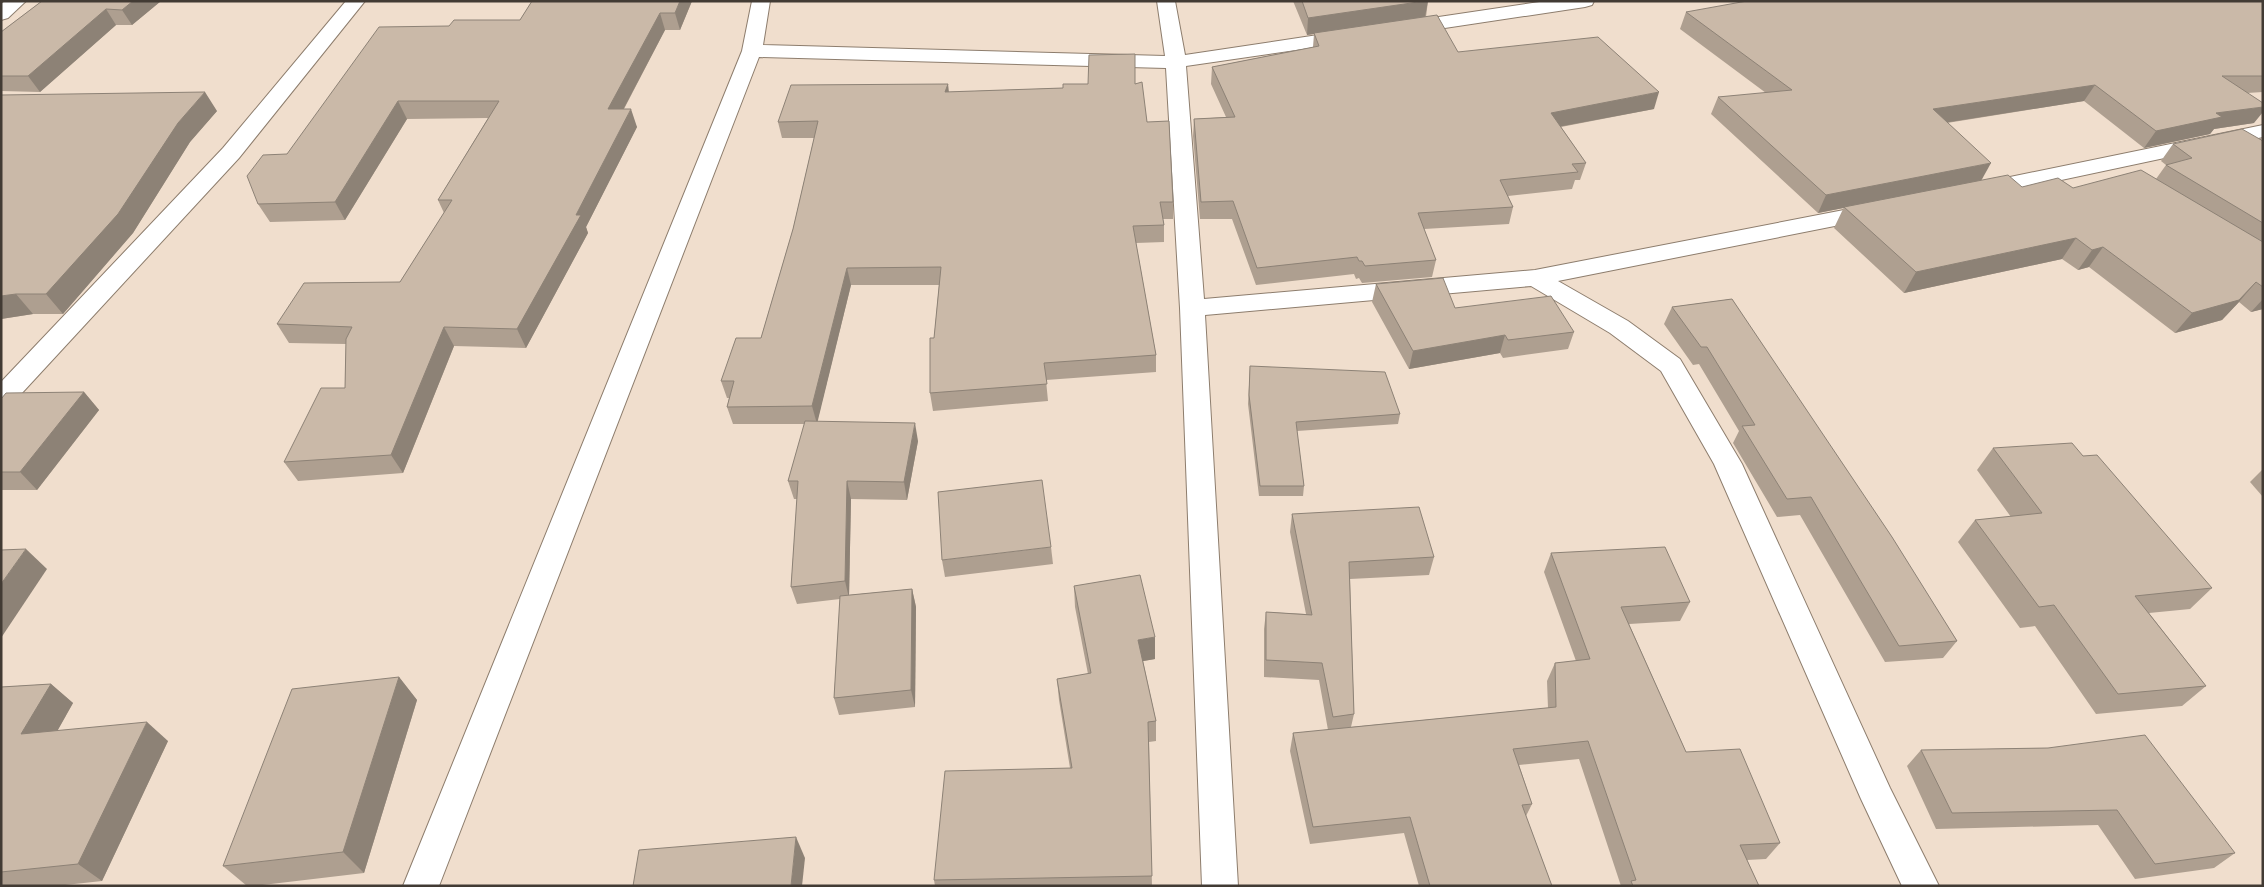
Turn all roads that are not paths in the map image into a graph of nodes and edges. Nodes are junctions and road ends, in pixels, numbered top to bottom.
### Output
1 (17, 1) edge
2 (356, 1) edge
3 (761, 1) edge
4 (1166, 1) edge
5 (1585, 1) edge
6 (1, 14) edge
7 (1390, 30) edge
8 (1371, 33) edge
9 (752, 51) junction
10 (1176, 62) junction
11 (2263, 132) edge
12 (2106, 165) junction
13 (2130, 180) edge
14 (1961, 194) edge
15 (1893, 207) edge
16 (1535, 278) junction
17 (1192, 308) junction
18 (1, 399) edge
19 (421, 886) edge
20 (1220, 886) edge
21 (1921, 886) edge

1 - 6 street
2 - 18 street
3 - 9 street
4 - 10 street
5 - 7 street
8 - 10 street
9 - 10 street
9 - 19 street
10 - 17 street
11 - 12 street
12 - 13 street
12 - 14 street
15 - 16 street
16 - 17 street
16 - 21 street
17 - 20 street

